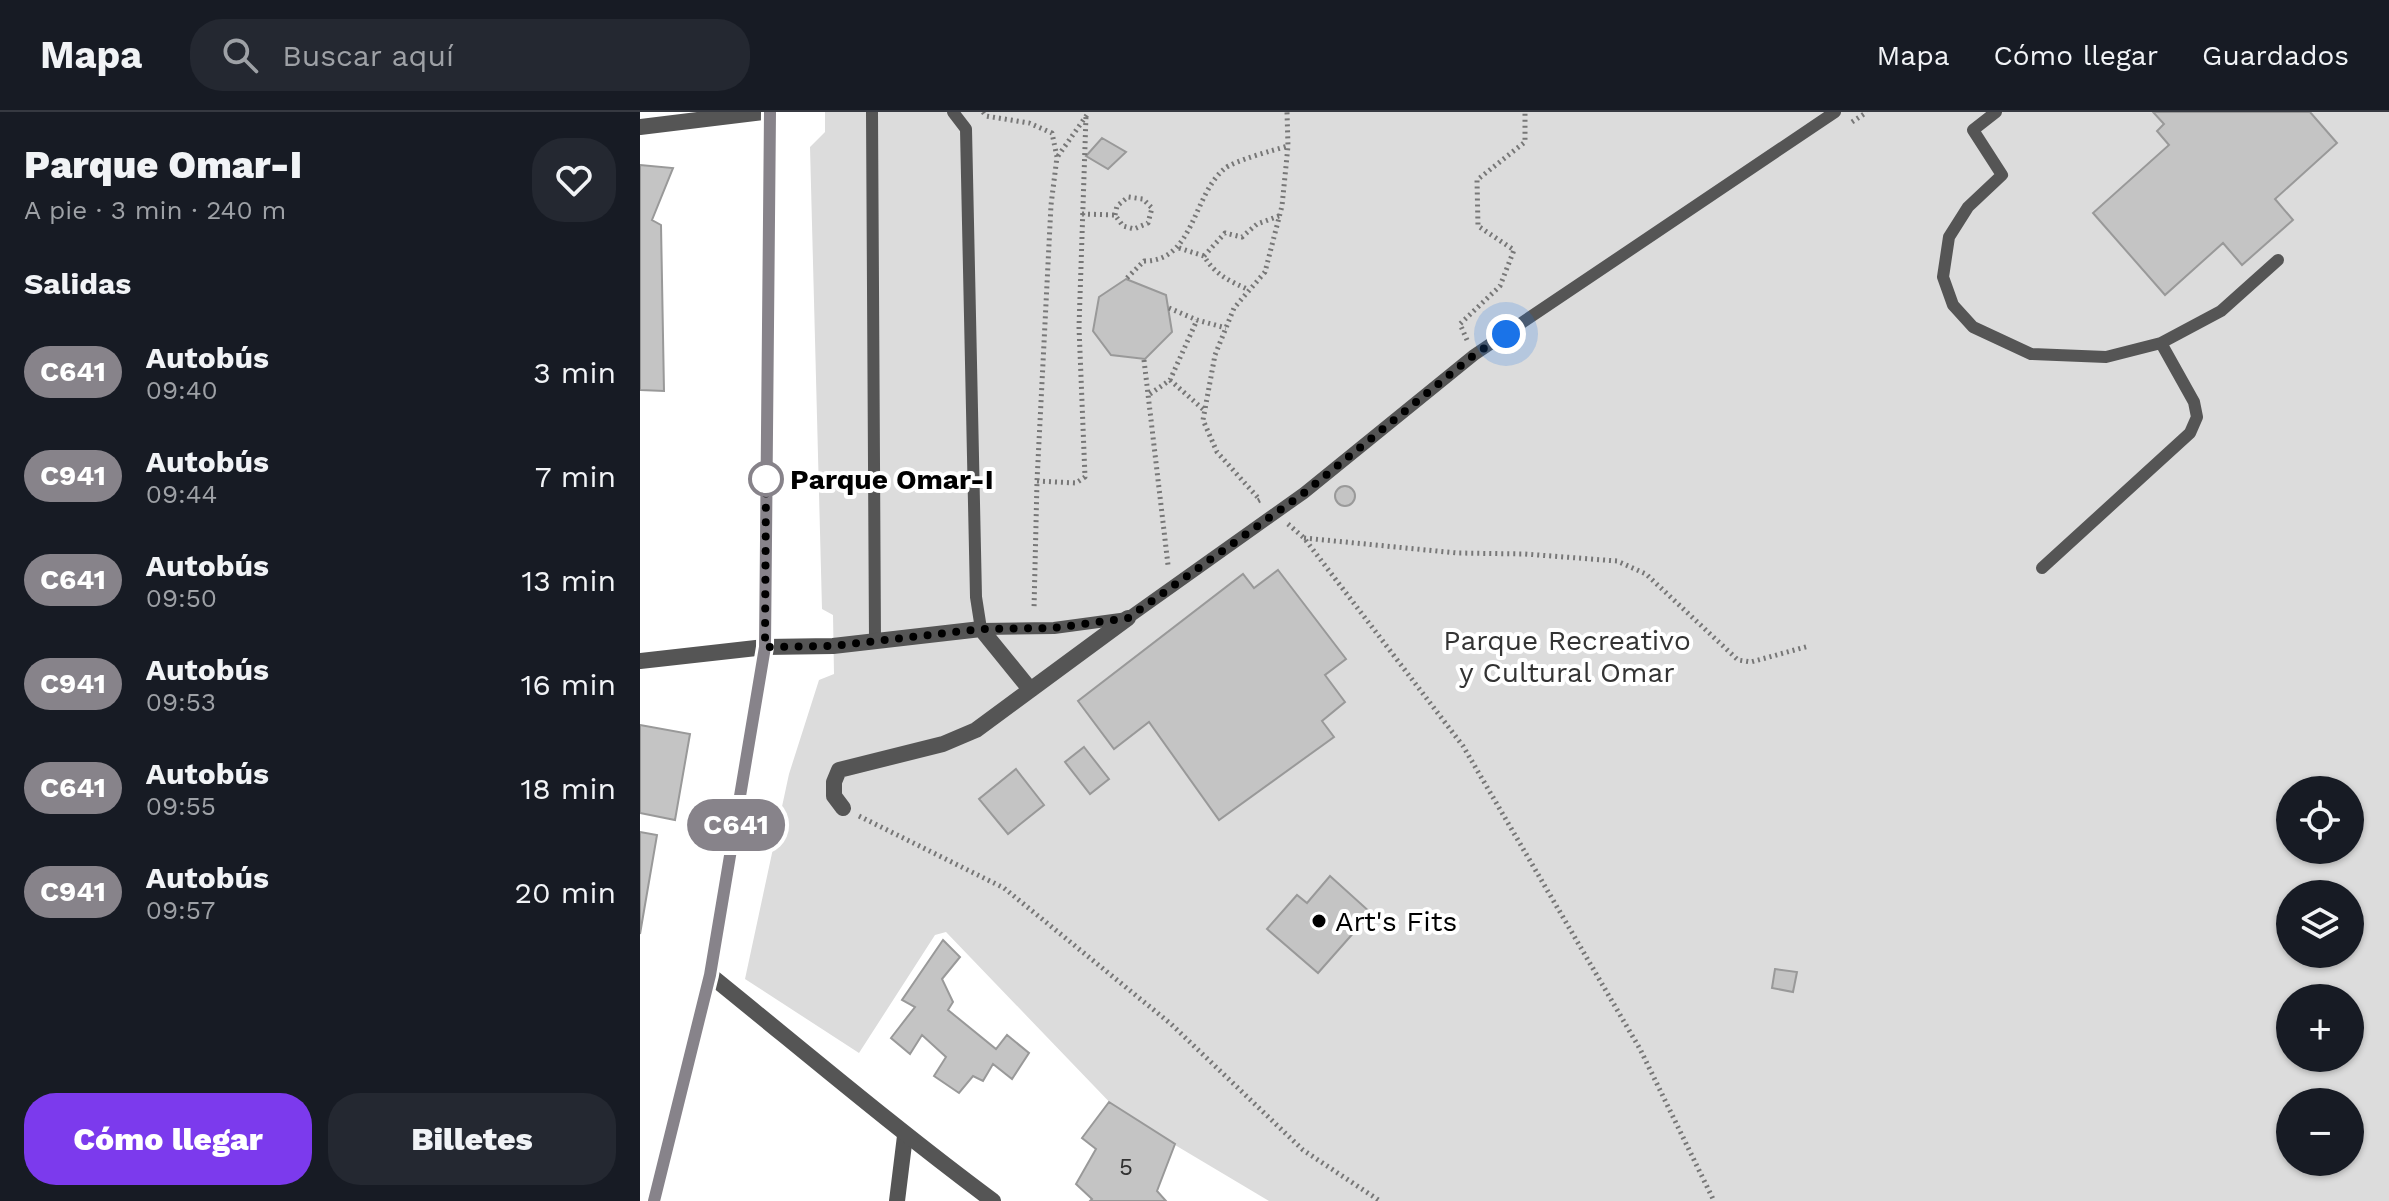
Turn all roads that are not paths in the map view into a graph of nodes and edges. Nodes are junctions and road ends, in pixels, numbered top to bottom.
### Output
1 (763, 112) edge
2 (770, 112) edge
3 (872, 112) edge
4 (953, 112) edge
5 (1835, 112) edge
6 (1996, 112) edge
7 (640, 127) edge
8 (2278, 260) dead end
9 (2161, 343) junction
10 (2042, 568) dead end
11 (1128, 618) junction
12 (981, 629) junction
13 (875, 640) junction
14 (765, 647) junction
15 (640, 661) edge
16 (1029, 688) junction
17 (843, 808) road end
18 (710, 975) junction
19 (905, 1136) junction
20 (654, 1201) edge
21 (897, 1201) edge
22 (993, 1201) edge

1 - 7 street
2 - 14 street
3 - 13 lane
4 - 12 lane
5 - 11 lane
6 - 9 lane
8 - 9 lane
9 - 10 lane
11 - 12 lane
11 - 16 street
12 - 13 street
12 - 16 street
13 - 14 street
14 - 15 street
14 - 18 street
16 - 17 street
18 - 19 street
18 - 20 street
19 - 21 street
19 - 22 street

